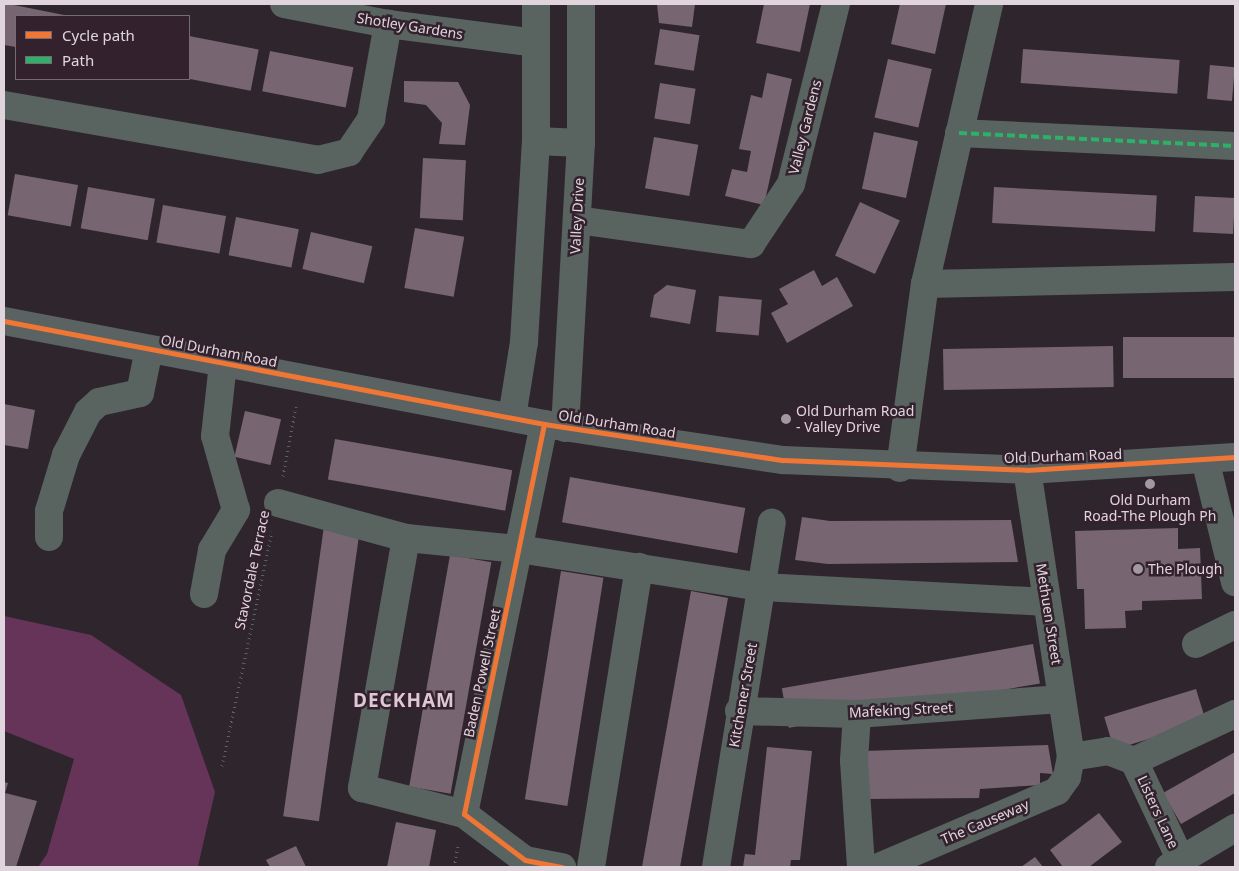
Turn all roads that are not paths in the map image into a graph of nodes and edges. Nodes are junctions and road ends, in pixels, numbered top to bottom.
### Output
1 (284, 4) edge
2 (536, 4) edge
3 (581, 4) edge
4 (836, 4) edge
5 (989, 4) edge
6 (388, 24) junction
7 (536, 44) junction
8 (4, 105) edge
9 (959, 133) junction
10 (536, 141) junction
11 (581, 142) junction
12 (1235, 146) edge
13 (577, 220) junction
14 (1235, 277) edge
15 (924, 284) junction
16 (4, 321) edge
17 (149, 349) junction
18 (223, 363) junction
19 (512, 417) junction
20 (554, 426) junction
21 (1235, 457) edge
22 (1205, 459) junction
23 (900, 468) junction
24 (1027, 470) junction
25 (278, 503) road end
26 (772, 523) dead end
27 (49, 537) dead end
28 (406, 538) junction
29 (519, 549) junction
30 (639, 567) junction
31 (1235, 582) edge
32 (762, 587) junction
33 (204, 594) dead end
34 (1047, 602) junction
35 (1235, 625) edge
36 (1196, 644) dead end
37 (1061, 699) junction
38 (740, 712) junction
39 (857, 714) junction
40 (1235, 714) edge
41 (1071, 757) junction
42 (1134, 761) junction
43 (464, 814) junction
44 (1235, 828) edge
45 (1178, 865) edge
46 (562, 867) edge
47 (591, 867) edge
48 (716, 867) edge
49 (861, 867) edge
50 (879, 867) edge

1 - 6 street, Shotley Gardens
2 - 7 street
3 - 11 street, Valley Drive
4 - 13 street, Valley Gardens
5 - 9 street
6 - 7 street, Shotley Gardens
6 - 8 street
7 - 10 street
9 - 12 street
9 - 15 street
10 - 11 street
10 - 19 street
11 - 13 street, Valley Drive
13 - 20 street, Valley Drive
14 - 15 street
15 - 23 street
16 - 17 main road, Old Durham Road
17 - 18 main road, Old Durham Road
17 - 27 street
18 - 19 main road, Old Durham Road
18 - 33 street
19 - 20 main road, Old Durham Road
20 - 23 main road, Old Durham Road
20 - 29 street, Baden Powell Street
21 - 22 main road, Old Durham Road
22 - 24 main road, Old Durham Road
22 - 31 street
23 - 24 main road, Old Durham Road
24 - 34 street, Methuen Street
25 - 28 street
26 - 32 street, Kitchener Street
28 - 29 street
28 - 43 street
29 - 30 street
29 - 43 street, Baden Powell Street
30 - 32 street
30 - 47 street
32 - 34 street
32 - 38 street, Kitchener Street
34 - 37 street, Methuen Street
35 - 36 street
37 - 39 street, Mafeking Street
37 - 41 street, Methuen Street
38 - 39 street, Mafeking Street
38 - 48 street, Kitchener Street
39 - 49 street
40 - 42 street
41 - 42 street, Listers Lane
41 - 50 street, The Causeway
42 - 45 street, Listers Lane
43 - 46 street
44 - 45 street

